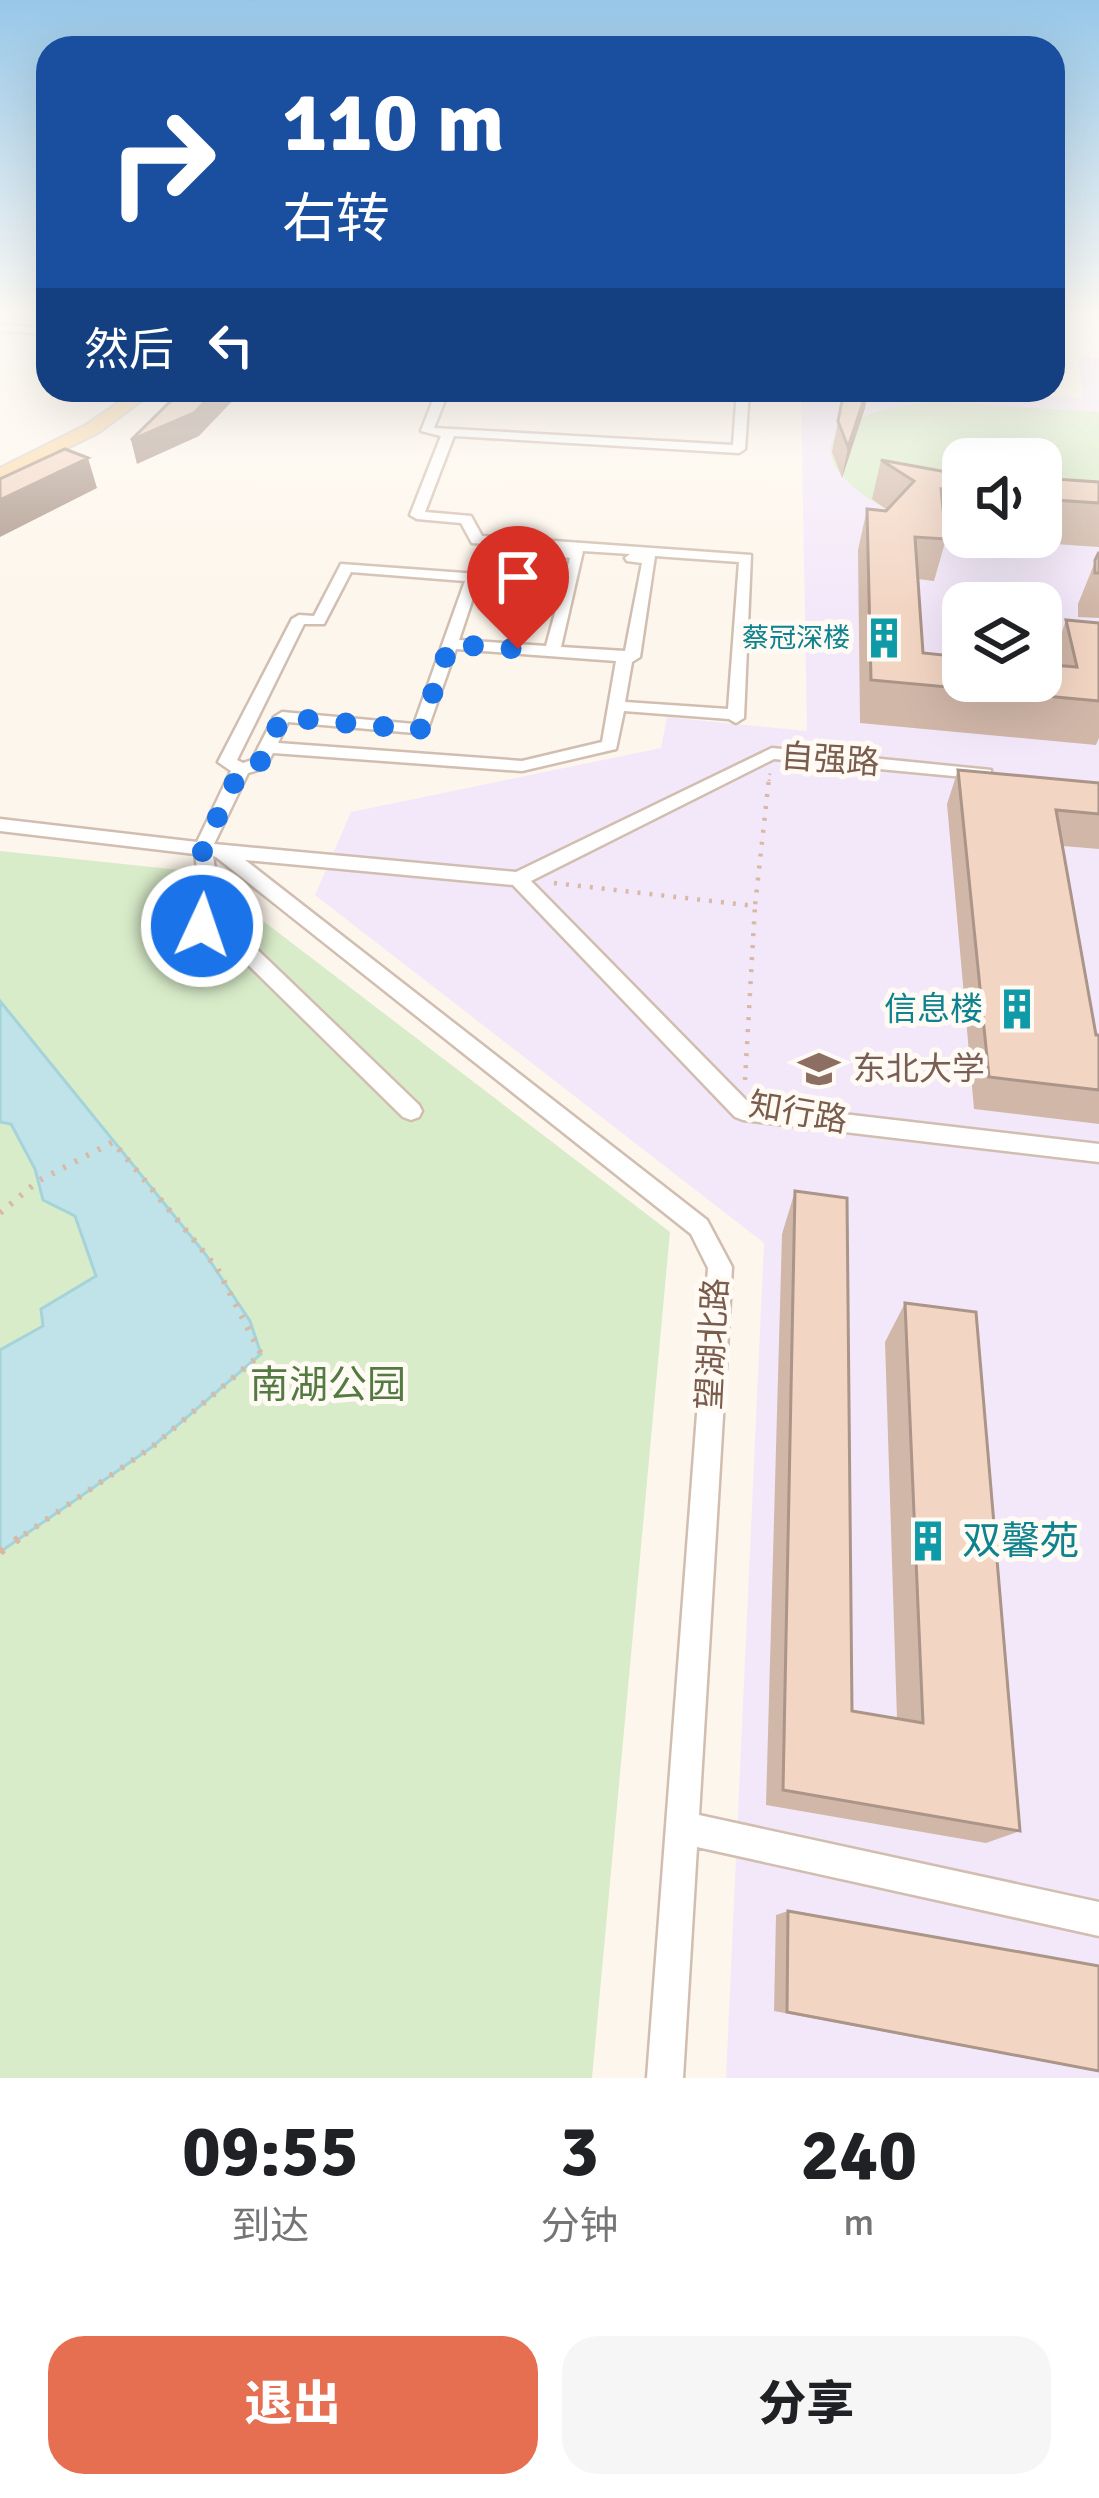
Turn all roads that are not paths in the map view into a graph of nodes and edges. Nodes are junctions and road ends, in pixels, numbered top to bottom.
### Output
1 (86, 413) edge
2 (115, 413) edge
3 (434, 413) edge
4 (741, 413) edge
5 (448, 432) junction
6 (0, 461) edge
7 (0, 475) edge
8 (478, 544) junction
9 (578, 554) junction
10 (466, 576) junction
11 (450, 644) junction
12 (552, 651) junction
13 (625, 656) junction
14 (617, 706) junction
15 (252, 714) junction
16 (282, 717) junction
17 (268, 747) junction
18 (241, 769) junction
19 (1006, 776) edge
20 (0, 825) edge
21 (212, 850) junction
22 (518, 879) junction
23 (411, 1111) dead end
24 (1099, 1153) edge
25 (682, 1827) junction
26 (1099, 1918) edge
27 (665, 2078) edge

1 - 6 main road
2 - 7 main road
3 - 5 street
4 - 5 street
5 - 8 street
8 - 9 street
8 - 10 street
8 - 14 street
9 - 12 street
9 - 13 street
10 - 11 street
10 - 15 street
11 - 12 street
11 - 16 street
12 - 13 street
13 - 14 street
14 - 17 street
15 - 16 street
15 - 18 street
16 - 17 street
17 - 18 street
18 - 21 street
19 - 22 street, 自强路
20 - 21 street
21 - 22 street
21 - 23 street
21 - 25 street, 望湖北路
22 - 24 street, 知行路
25 - 26 street
25 - 27 street, 望湖北路

